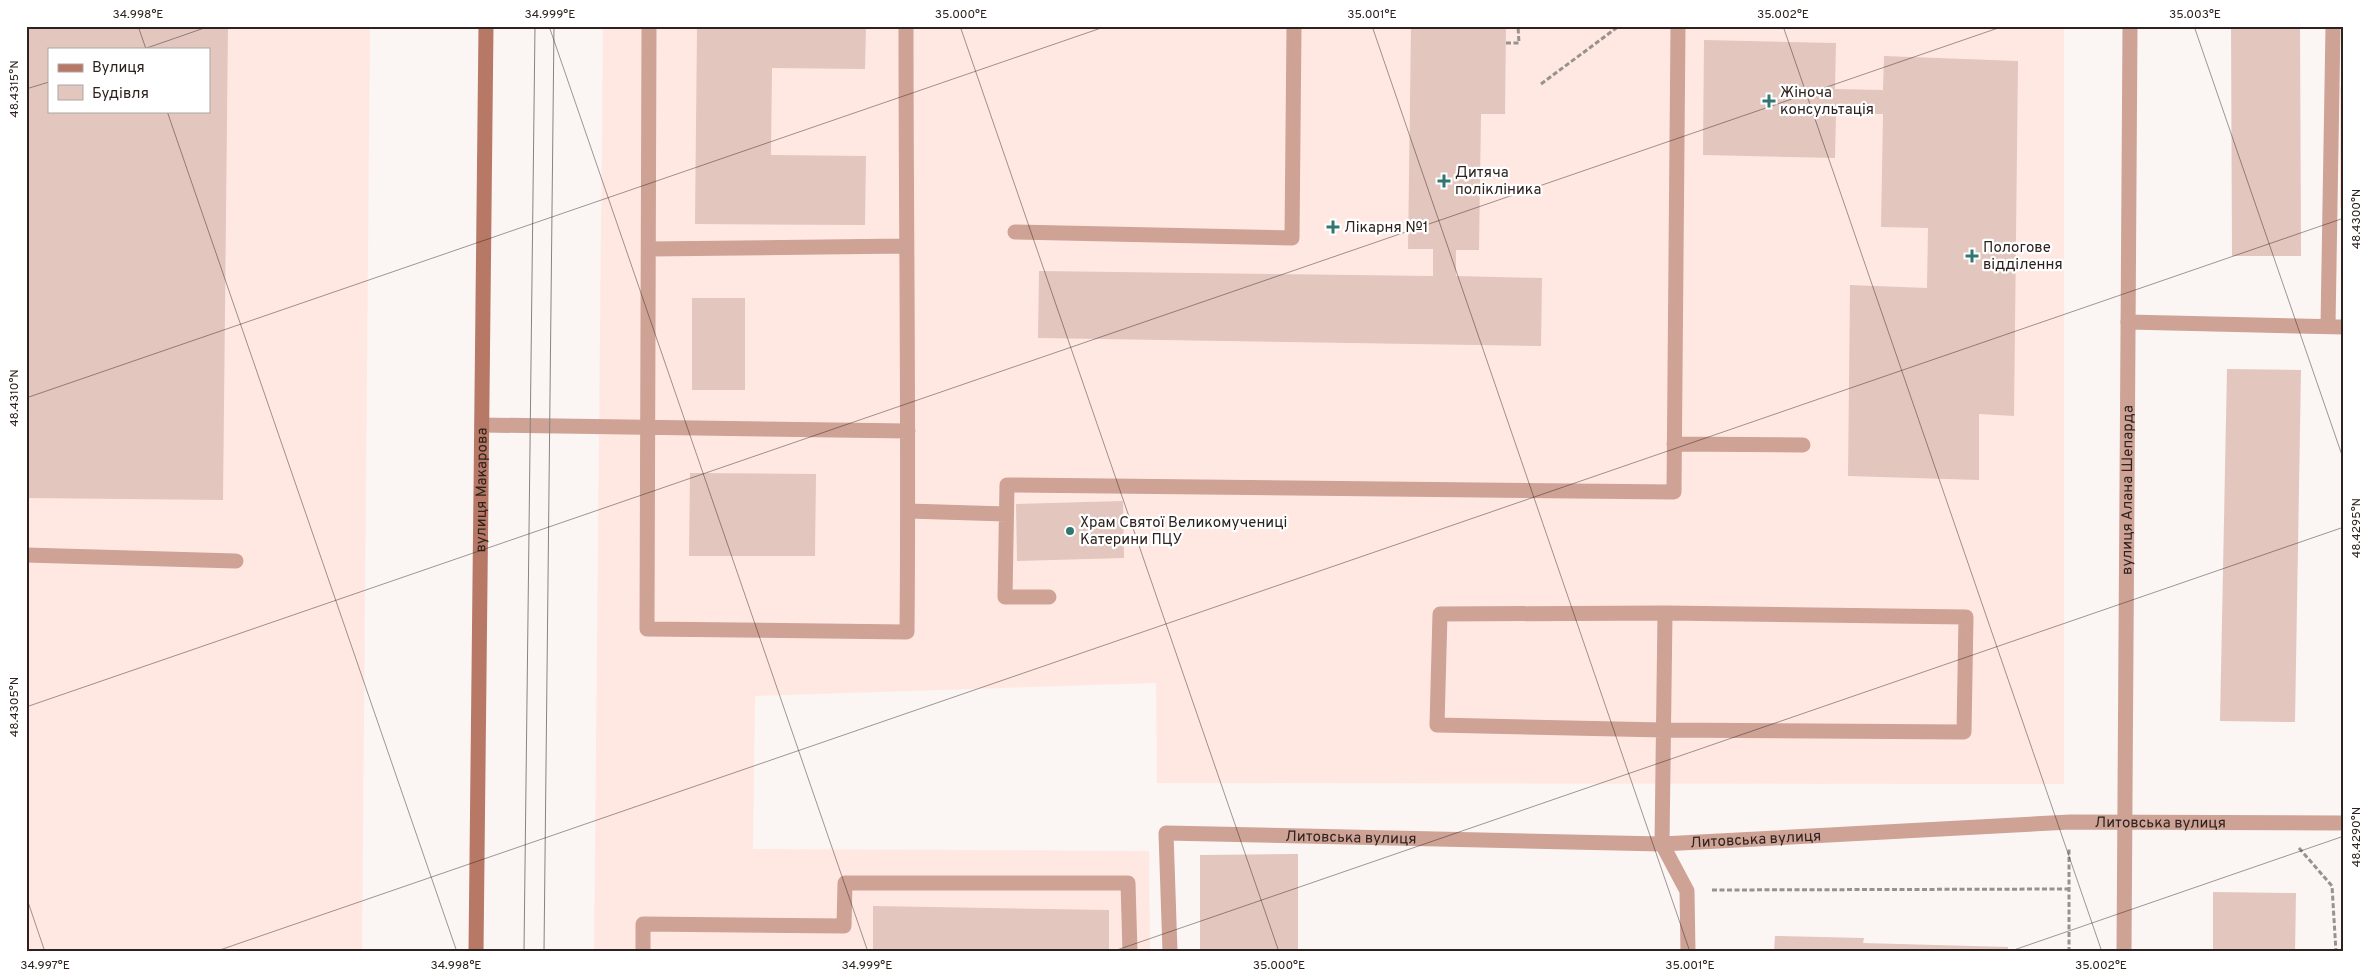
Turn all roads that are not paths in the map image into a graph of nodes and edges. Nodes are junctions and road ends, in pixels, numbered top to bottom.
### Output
1 (486, 26) edge
2 (650, 26) edge
3 (906, 26) edge
4 (1294, 26) edge
5 (1678, 26) edge
6 (2130, 26) edge
7 (2333, 26) edge
8 (1014, 232) dead end
9 (906, 246) junction
10 (650, 249) junction
11 (2128, 322) junction
12 (2328, 326) junction
13 (2344, 327) edge
14 (482, 425) junction
15 (647, 427) junction
16 (908, 431) junction
17 (1674, 444) junction
18 (1803, 445) dead end
19 (908, 511) junction
20 (1006, 514) junction
21 (26, 555) edge
22 (236, 560) dead end
23 (1049, 597) dead end
24 (1665, 613) junction
25 (1663, 730) junction
26 (2125, 822) junction
27 (2344, 823) edge
28 (1662, 844) junction
29 (476, 952) edge
30 (643, 952) edge
31 (1130, 952) edge
32 (1170, 952) edge
33 (1688, 952) edge
34 (2124, 952) edge

1 - 14 main road, вулиця Макарова
2 - 10 street
3 - 9 street
4 - 8 street
5 - 17 street
6 - 11 street, вулиця Алана Шепарда
7 - 12 street
9 - 10 street
9 - 16 street
10 - 15 street
11 - 12 street
11 - 26 street, вулиця Алана Шепарда
12 - 13 street
14 - 15 street
14 - 29 main road, вулиця Макарова
15 - 16 street
15 - 19 street
16 - 19 street
17 - 18 street
17 - 20 street
19 - 20 street
20 - 23 street
21 - 22 street
24 - 25 street
24 - 25 street
24 - 25 street
25 - 28 street
26 - 27 street, Литовська вулиця
26 - 28 street, Литовська вулиця
26 - 34 street, вулиця Алана Шепарда
28 - 32 street, Литовська вулиця
28 - 33 street
30 - 31 street

